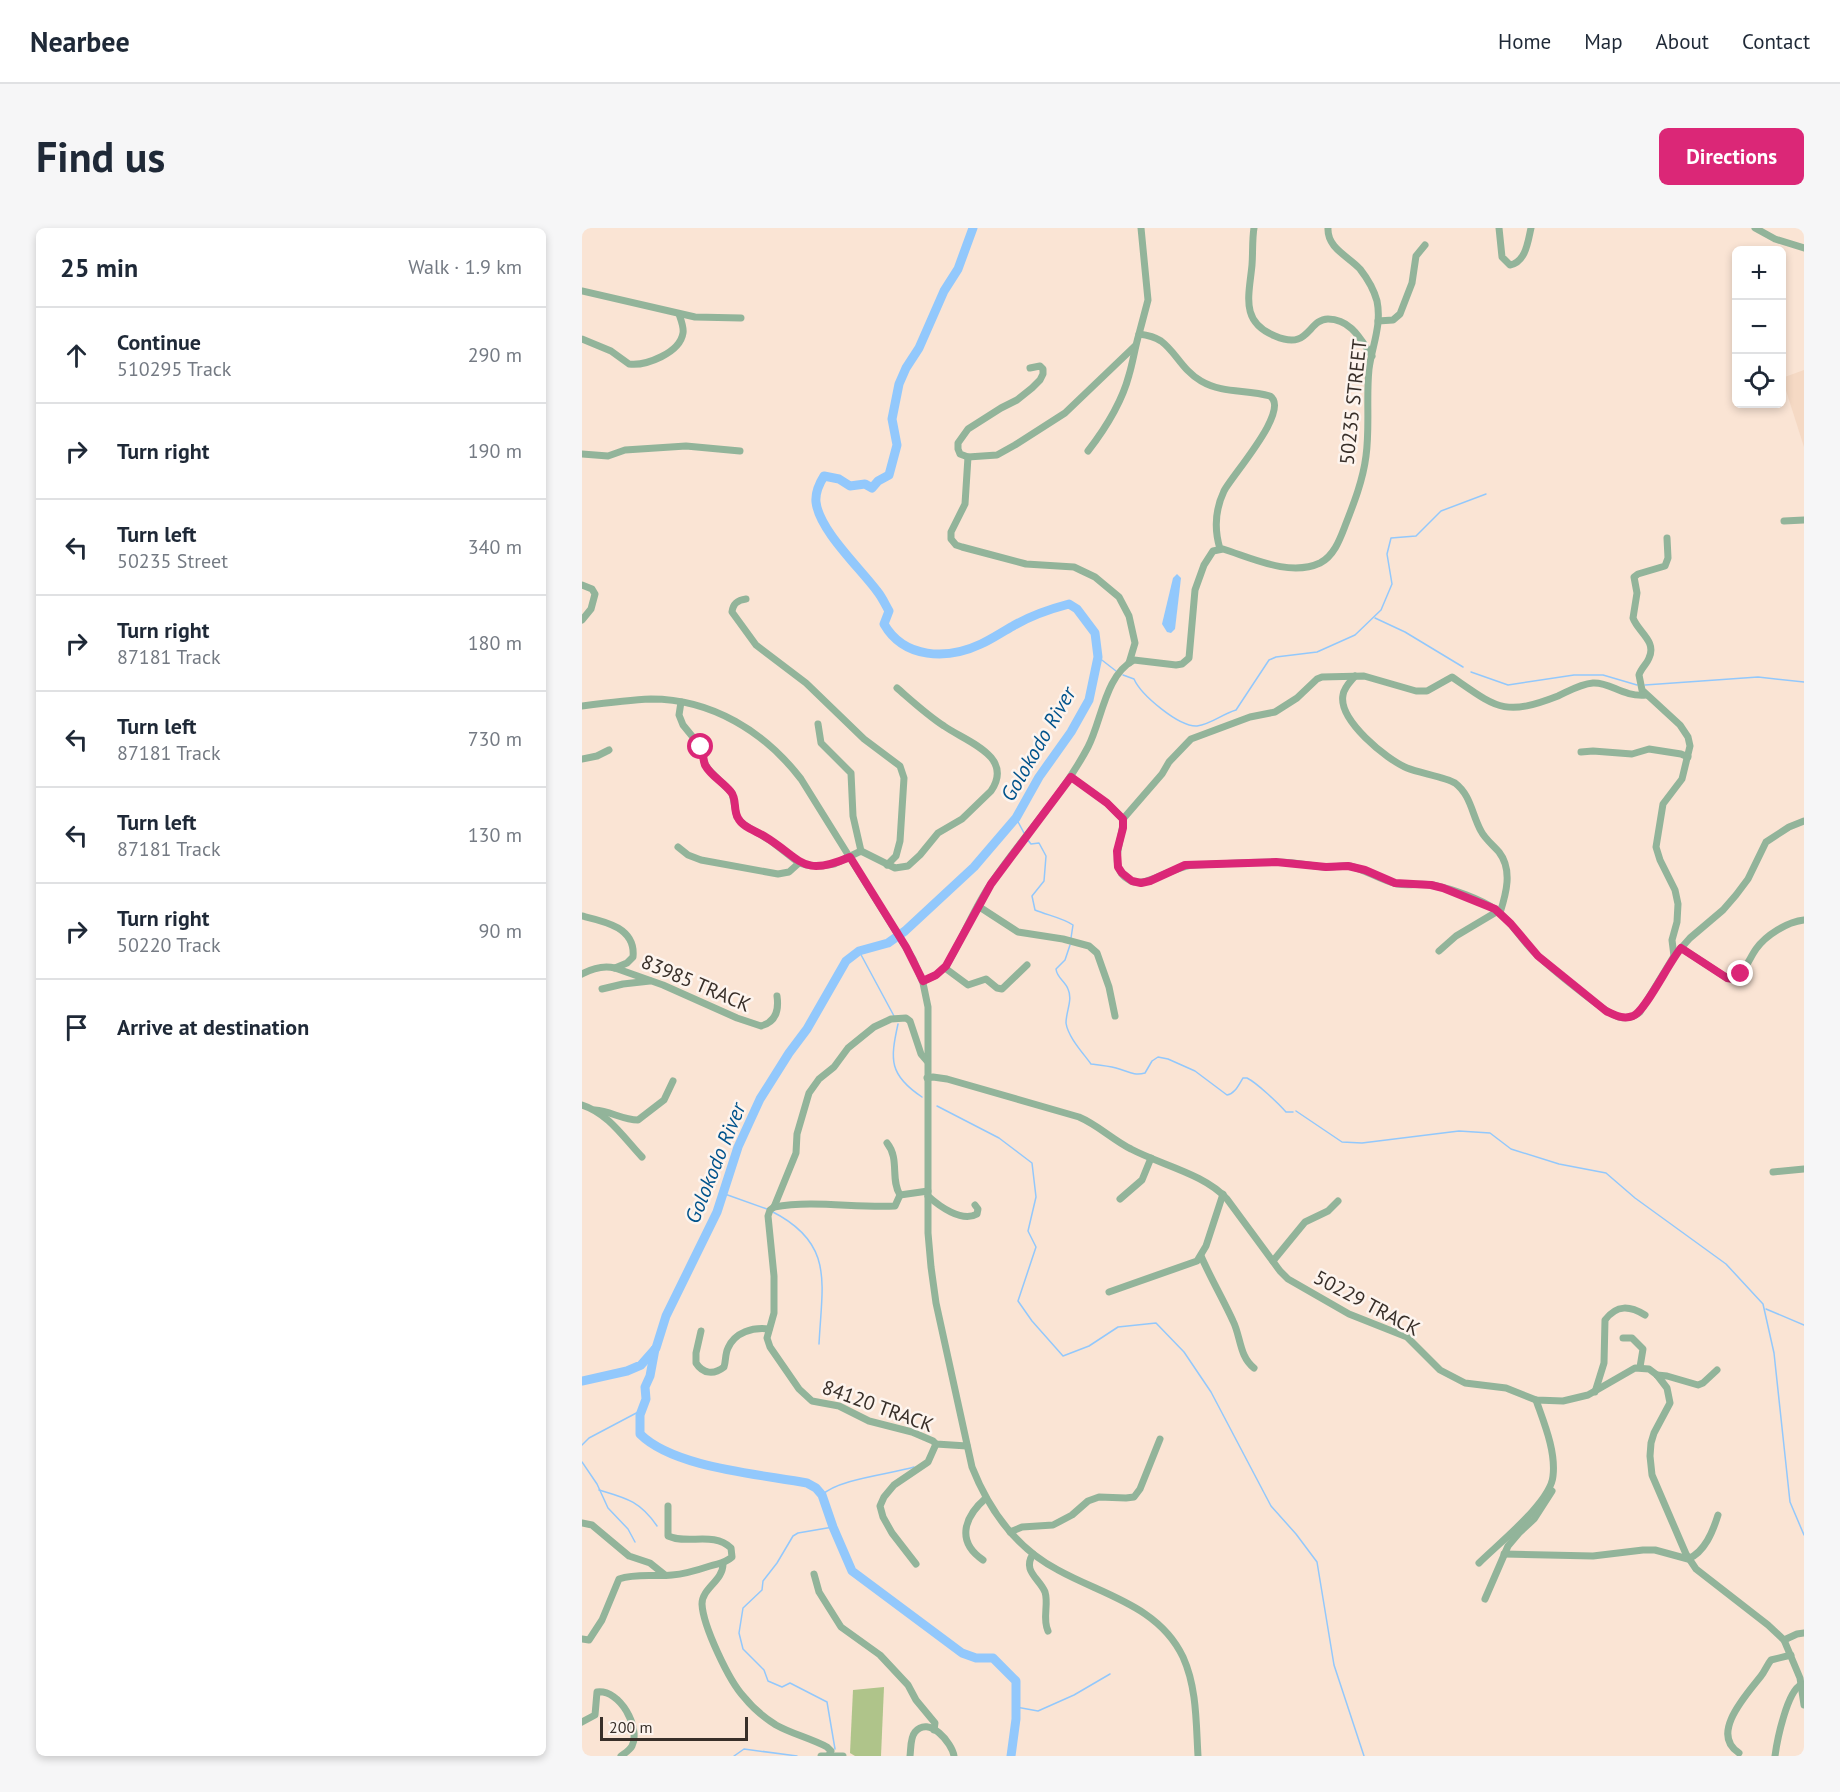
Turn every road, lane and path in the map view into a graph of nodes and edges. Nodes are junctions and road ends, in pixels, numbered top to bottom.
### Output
1 (1141, 228) edge
2 (1254, 228) edge
3 (1328, 228) edge
4 (1499, 228) edge
5 (1531, 228) edge
6 (1755, 228) edge
7 (1425, 245) dead end
8 (1804, 248) edge
9 (582, 291) edge
10 (679, 314) junction
11 (741, 318) dead end
12 (1378, 321) junction
13 (1139, 334) junction
14 (582, 339) edge
15 (1135, 346) junction
16 (1372, 356) junction
17 (1030, 368) dead end
18 (740, 451) dead end
19 (1088, 451) dead end
20 (582, 454) edge
21 (968, 457) junction
22 (1804, 520) edge
23 (1784, 521) dead end
24 (1667, 538) dead end
25 (1220, 549) junction
26 (582, 585) edge
27 (746, 599) dead end
28 (582, 620) edge
29 (1129, 663) junction
30 (1355, 676) junction
31 (897, 688) dead end
32 (1646, 695) junction
33 (681, 702) junction
34 (582, 706) edge
35 (818, 724) dead end
36 (609, 750) dead end
37 (1581, 752) dead end
38 (1688, 757) junction
39 (582, 759) edge
40 (1071, 777) junction
41 (1123, 819) junction
42 (1804, 821) edge
43 (678, 848) dead end
44 (861, 851) junction
45 (850, 857) junction
46 (799, 863) junction
47 (887, 865) junction
48 (978, 906) junction
49 (1499, 913) junction
50 (582, 915) edge
51 (1804, 920) edge
52 (1681, 948) junction
53 (1438, 951) dead end
54 (1674, 956) junction
55 (1027, 965) dead end
56 (615, 968) junction
57 (945, 968) junction
58 (582, 974) edge
59 (653, 981) junction
60 (923, 981) junction
61 (602, 989) dead end
62 (777, 996) dead end
63 (1114, 1016) dead end
64 (927, 1061) junction
65 (927, 1078) junction
66 (673, 1081) dead end
67 (582, 1105) edge
68 (595, 1110) junction
69 (887, 1143) dead end
70 (642, 1157) dead end
71 (1151, 1158) junction
72 (1804, 1169) edge
73 (1773, 1172) dead end
74 (928, 1194) junction
75 (1223, 1194) junction
76 (900, 1195) junction
77 (1120, 1199) dead end
78 (1338, 1201) dead end
79 (975, 1205) dead end
80 (774, 1207) junction
81 (1201, 1256) junction
82 (1273, 1261) junction
83 (1109, 1292) dead end
84 (1645, 1315) dead end
85 (769, 1329) junction
86 (701, 1331) dead end
87 (1623, 1338) dead end
88 (1640, 1367) junction
89 (1254, 1368) dead end
90 (1717, 1370) dead end
91 (1657, 1375) junction
92 (1595, 1392) junction
93 (1536, 1400) junction
94 (1160, 1438) dead end
95 (936, 1444) junction
96 (967, 1446) junction
97 (1553, 1477) junction
98 (986, 1497) junction
99 (668, 1506) dead end
100 (1718, 1515) dead end
101 (582, 1523) edge
102 (1010, 1532) junction
103 (1033, 1554) junction
104 (1504, 1554) junction
105 (1688, 1559) junction
106 (983, 1560) dead end
107 (1479, 1563) dead end
108 (723, 1564) junction
109 (916, 1564) dead end
110 (814, 1574) dead end
111 (665, 1575) junction
112 (1485, 1599) dead end
113 (1048, 1631) dead end
114 (1804, 1633) edge
115 (582, 1639) edge
116 (1784, 1640) junction
117 (1791, 1655) junction
118 (1801, 1685) junction
119 (1804, 1705) edge
120 (582, 1722) edge
121 (934, 1730) junction
122 (1739, 1753) dead end
123 (829, 1755) edge
124 (621, 1756) edge
125 (821, 1756) edge
126 (843, 1756) edge
127 (910, 1756) edge
128 (954, 1756) edge
129 (1198, 1756) edge
130 (1774, 1756) edge

1 - 13 street
2 - 16 street
3 - 12 street, 50235 STREET
4 - 5 street
6 - 8 street
7 - 12 street
9 - 10 street
10 - 11 street
10 - 14 street
12 - 16 street, 50235 STREET
13 - 15 street
13 - 25 street
15 - 19 street
15 - 21 street
16 - 25 street, 50235 STREET
17 - 21 street
18 - 20 street
21 - 29 street
22 - 23 street
24 - 32 street
25 - 29 street
26 - 28 street
27 - 47 street
29 - 40 street
30 - 32 street
30 - 41 street
30 - 49 street
31 - 47 street
32 - 38 street
33 - 34 street
33 - 45 street
33 - 46 street
35 - 44 street
36 - 39 street
37 - 38 street
38 - 54 street
40 - 41 street
40 - 48 street
41 - 49 street
42 - 52 street
43 - 46 street
44 - 45 street
44 - 47 street
45 - 46 street
45 - 60 street
48 - 57 street
48 - 63 street
49 - 53 street
49 - 54 street
50 - 56 street
51 - 52 street
52 - 54 street
55 - 57 street
56 - 58 street, 83985 TRACK
56 - 59 street, 83985 TRACK
57 - 60 street
59 - 61 street
59 - 62 street, 83985 TRACK
60 - 64 street
64 - 65 street
64 - 80 street, 84120 TRACK
65 - 71 street, 50229 TRACK
65 - 74 street
66 - 68 street
67 - 68 street
68 - 70 street
69 - 76 street
71 - 75 street, 50229 TRACK
71 - 77 street
72 - 73 street
74 - 76 street
74 - 79 street
74 - 96 street
75 - 81 street
75 - 82 street, 50229 TRACK
76 - 80 street
78 - 82 street
80 - 85 street, 84120 TRACK
81 - 83 street
81 - 89 street
82 - 93 street, 50229 TRACK
84 - 92 street
85 - 86 street
85 - 95 street, 84120 TRACK
87 - 88 street
88 - 91 street
88 - 92 street, 50229 TRACK
90 - 91 street
91 - 105 street
92 - 93 street, 50229 TRACK
93 - 97 street
94 - 102 street
95 - 96 street, 84120 TRACK
95 - 109 street
96 - 98 street
97 - 104 street
97 - 107 street
98 - 102 street
98 - 106 street
99 - 108 street
100 - 105 street
101 - 111 street
102 - 103 street
103 - 113 street
103 - 129 street
104 - 105 street
104 - 112 street
105 - 116 street
108 - 111 street
108 - 123 street
110 - 121 street
111 - 115 street
114 - 116 street
116 - 117 street
117 - 118 street
117 - 122 street
118 - 119 street
118 - 130 street
120 - 124 street
121 - 127 street
121 - 128 street
123 - 125 street
123 - 126 street

